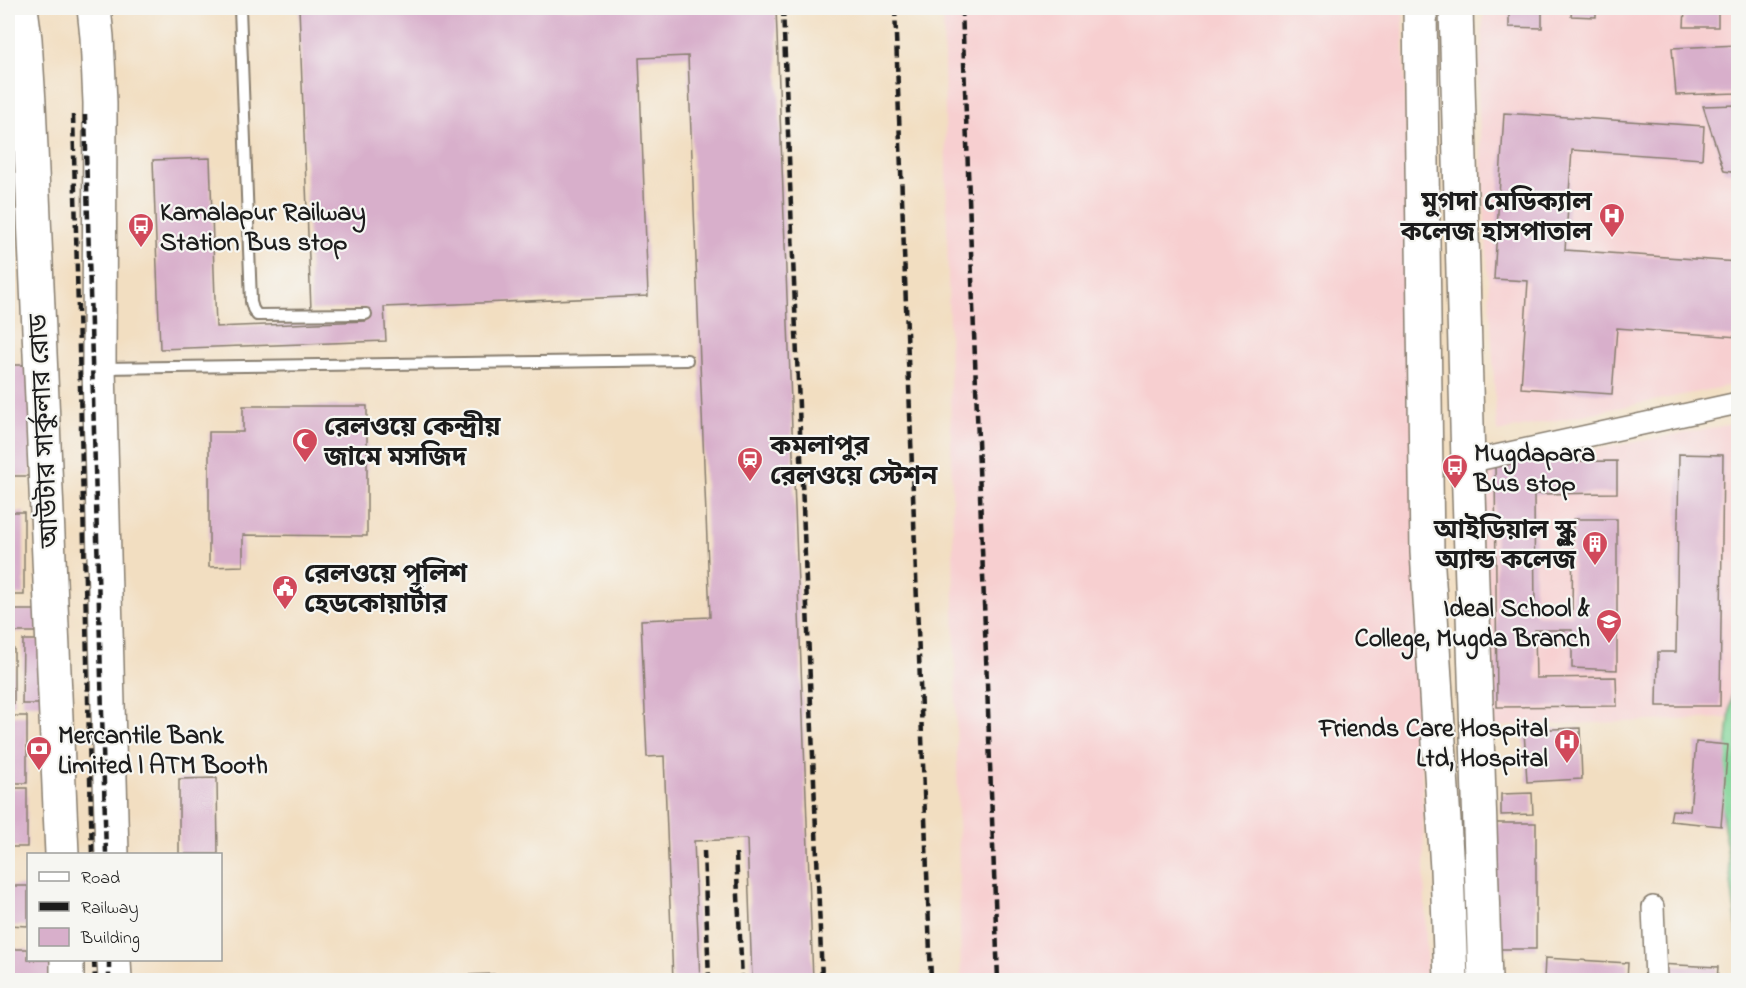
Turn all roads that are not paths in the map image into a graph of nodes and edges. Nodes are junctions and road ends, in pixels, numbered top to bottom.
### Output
1 (21, 8) edge
2 (94, 8) edge
3 (240, 8) edge
4 (1420, 8) edge
5 (1456, 8) edge
6 (366, 314) dead end
7 (687, 360) dead end
8 (99, 368) junction
9 (1738, 403) edge
10 (1426, 461) junction
11 (1468, 462) junction
12 (62, 853) edge
13 (112, 853) edge
14 (1653, 907) dead end
15 (67, 961) edge
16 (114, 961) edge
17 (68, 981) edge
18 (115, 981) edge
19 (1451, 981) edge
20 (1485, 981) edge
21 (1656, 981) edge

1 - 12 main road, আউটার সার্কুলার রোড
2 - 8 main road
3 - 6 lane
4 - 10 main road
5 - 11 main road
7 - 8 lane
8 - 13 main road
9 - 11 street
10 - 11 main road
10 - 19 main road
11 - 20 main road
14 - 21 street
15 - 17 main road
16 - 18 main road

